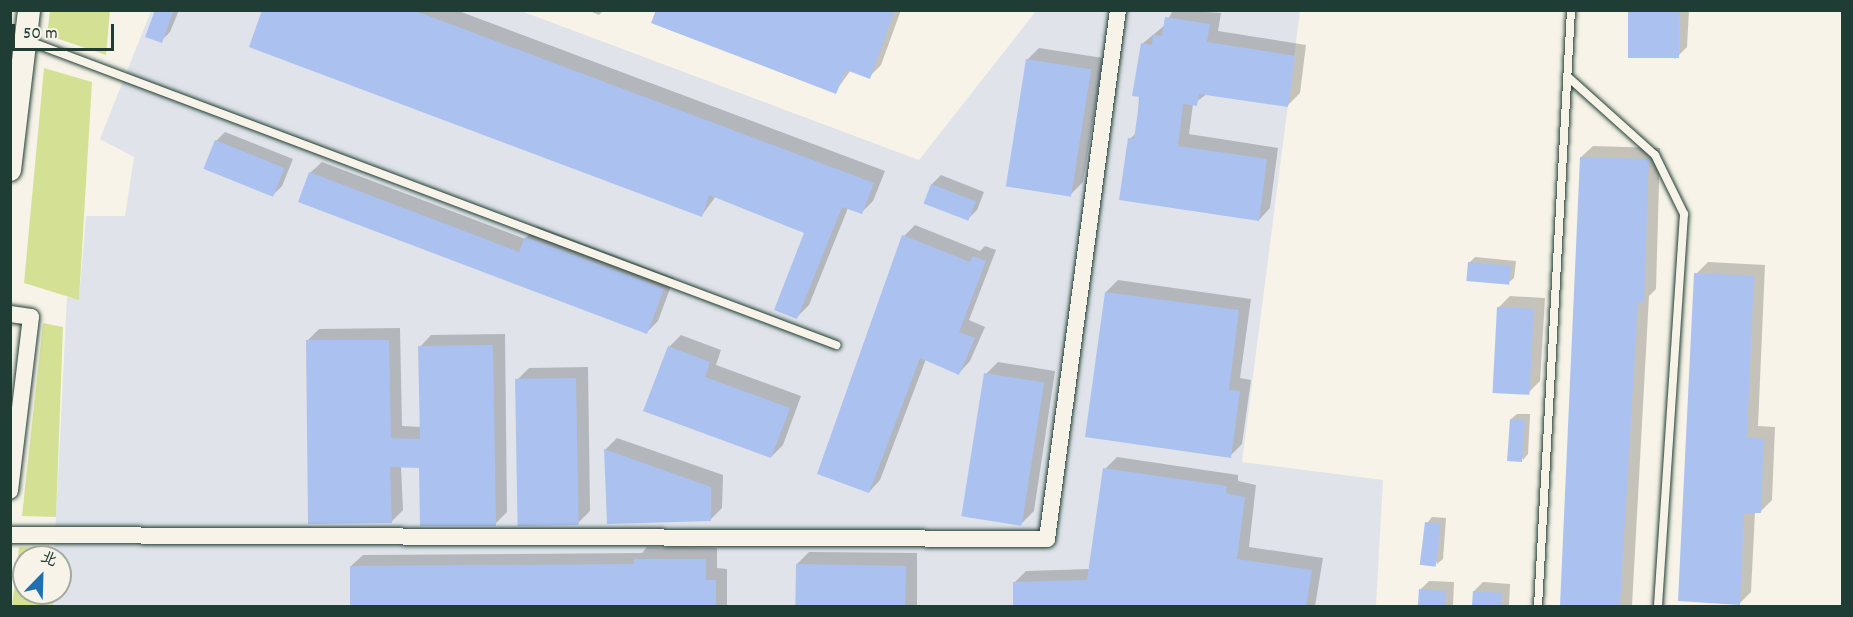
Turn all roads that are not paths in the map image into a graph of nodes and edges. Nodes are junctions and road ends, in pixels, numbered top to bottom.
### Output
1 (29, 10) edge
2 (1118, 10) edge
3 (1571, 10) edge
4 (26, 40) junction
5 (1568, 77) junction
6 (10, 171) edge
7 (10, 314) edge
8 (836, 345) dead end
9 (10, 491) edge
10 (10, 535) edge
11 (1538, 606) edge
12 (1658, 606) edge

1 - 4 street
2 - 10 street
3 - 5 lane
4 - 6 street
4 - 8 lane
5 - 11 lane
5 - 12 lane
7 - 9 street

